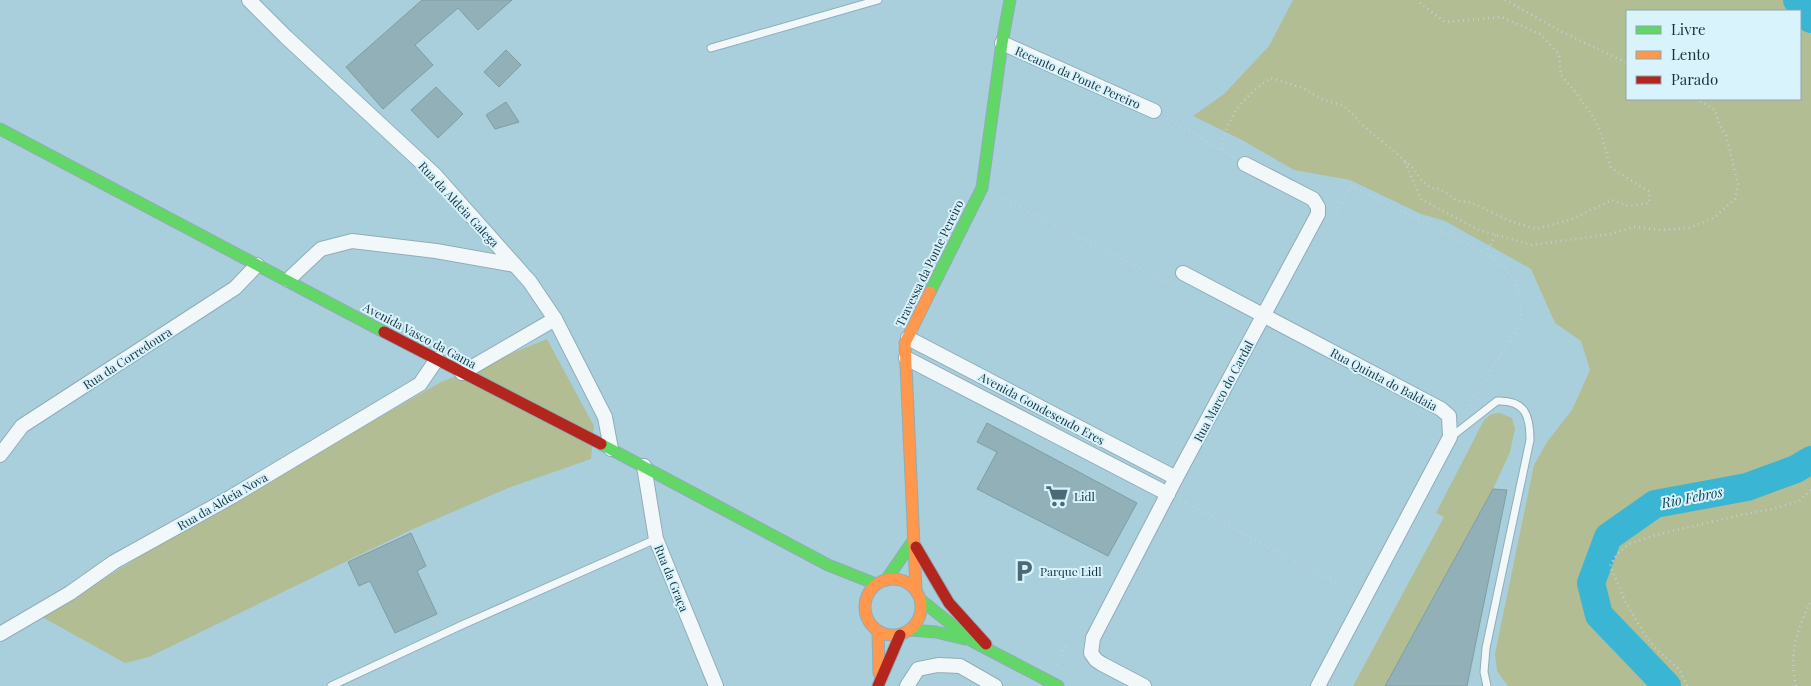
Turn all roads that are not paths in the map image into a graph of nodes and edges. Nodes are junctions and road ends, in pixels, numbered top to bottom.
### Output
1 (249, 0) edge
2 (878, 0) edge
3 (1010, 0) edge
4 (1002, 43) junction
5 (711, 48) dead end
6 (1154, 112) road end
7 (0, 129) edge
8 (1245, 164) road end
9 (257, 265) junction
10 (516, 265) junction
11 (1183, 273) dead end
12 (288, 280) junction
13 (1264, 316) junction
14 (555, 319) junction
15 (908, 338) junction
16 (906, 358) junction
17 (437, 359) junction
18 (462, 373) junction
19 (1450, 437) junction
20 (611, 449) junction
21 (0, 455) edge
22 (644, 466) junction
23 (1176, 478) junction
24 (1168, 494) junction
25 (656, 539) junction
26 (913, 541) junction
27 (828, 565) junction
28 (881, 582) junction
29 (846, 584) dead end
30 (918, 595) junction
31 (878, 631) junction
32 (905, 632) junction
33 (0, 634) edge
34 (972, 641) junction
35 (992, 651) junction
36 (879, 683) edge
37 (1053, 684) edge
38 (331, 686) edge
39 (716, 686) edge
40 (907, 686) edge
41 (995, 686) edge
42 (1144, 686) edge
43 (1318, 686) edge
44 (1486, 686) edge

1 - 10 street, Rua da Aldeia Galega
2 - 5 lane
3 - 4 main road, Travessa da Ponte Pereiro
4 - 6 street, Recanto da Ponte Pereiro
4 - 15 main road, Travessa da Ponte Pereiro
7 - 9 main road, Avenida Vasco da Gama
8 - 13 street, Rua Marco do Cardal
9 - 12 main road, Avenida Vasco da Gama
9 - 21 street, Rua da Corredoura
10 - 12 street
10 - 14 street, Rua da Aldeia Galega
11 - 13 street, Rua Quinta do Baldaia
12 - 17 main road, Avenida Vasco da Gama
13 - 19 street, Rua Quinta do Baldaia
13 - 23 street, Rua Marco do Cardal
14 - 18 street
14 - 20 street, Rua da Aldeia Galega
15 - 16 main road, Travessa da Ponte Pereiro
15 - 23 street, Avenida Gondesendo Eres
16 - 24 street, Avenida Gondesendo Eres
16 - 26 main road, Travessa da Ponte Pereiro
17 - 18 main road, Avenida Vasco da Gama
17 - 33 street, Rua da Aldeia Nova
18 - 20 main road, Avenida Vasco da Gama
19 - 43 street
19 - 44 lane
20 - 22 main road, Avenida Vasco da Gama
22 - 25 street, Rua da Graça
22 - 27 main road, Avenida Vasco da Gama
23 - 24 street, Rua Marco do Cardal
24 - 42 street, Rua Marco do Cardal
25 - 38 lane
25 - 39 street, Rua da Graça
26 - 28 main road
26 - 30 main road, Travessa da Ponte Pereiro
26 - 35 main road
27 - 28 main road, Avenida Vasco da Gama
27 - 29 main road, Avenida Vasco da Gama
28 - 30 main road, Avenida Vasco da Gama
28 - 31 main road
30 - 32 main road
30 - 34 main road, Avenida Vasco da Gama
31 - 32 main road, Avenida Vasco da Gama
31 - 36 main road
32 - 34 main road, Avenida Vasco da Gama
32 - 36 main road
34 - 35 main road, Avenida Vasco da Gama
35 - 37 main road, Avenida Vasco da Gama
40 - 41 street

